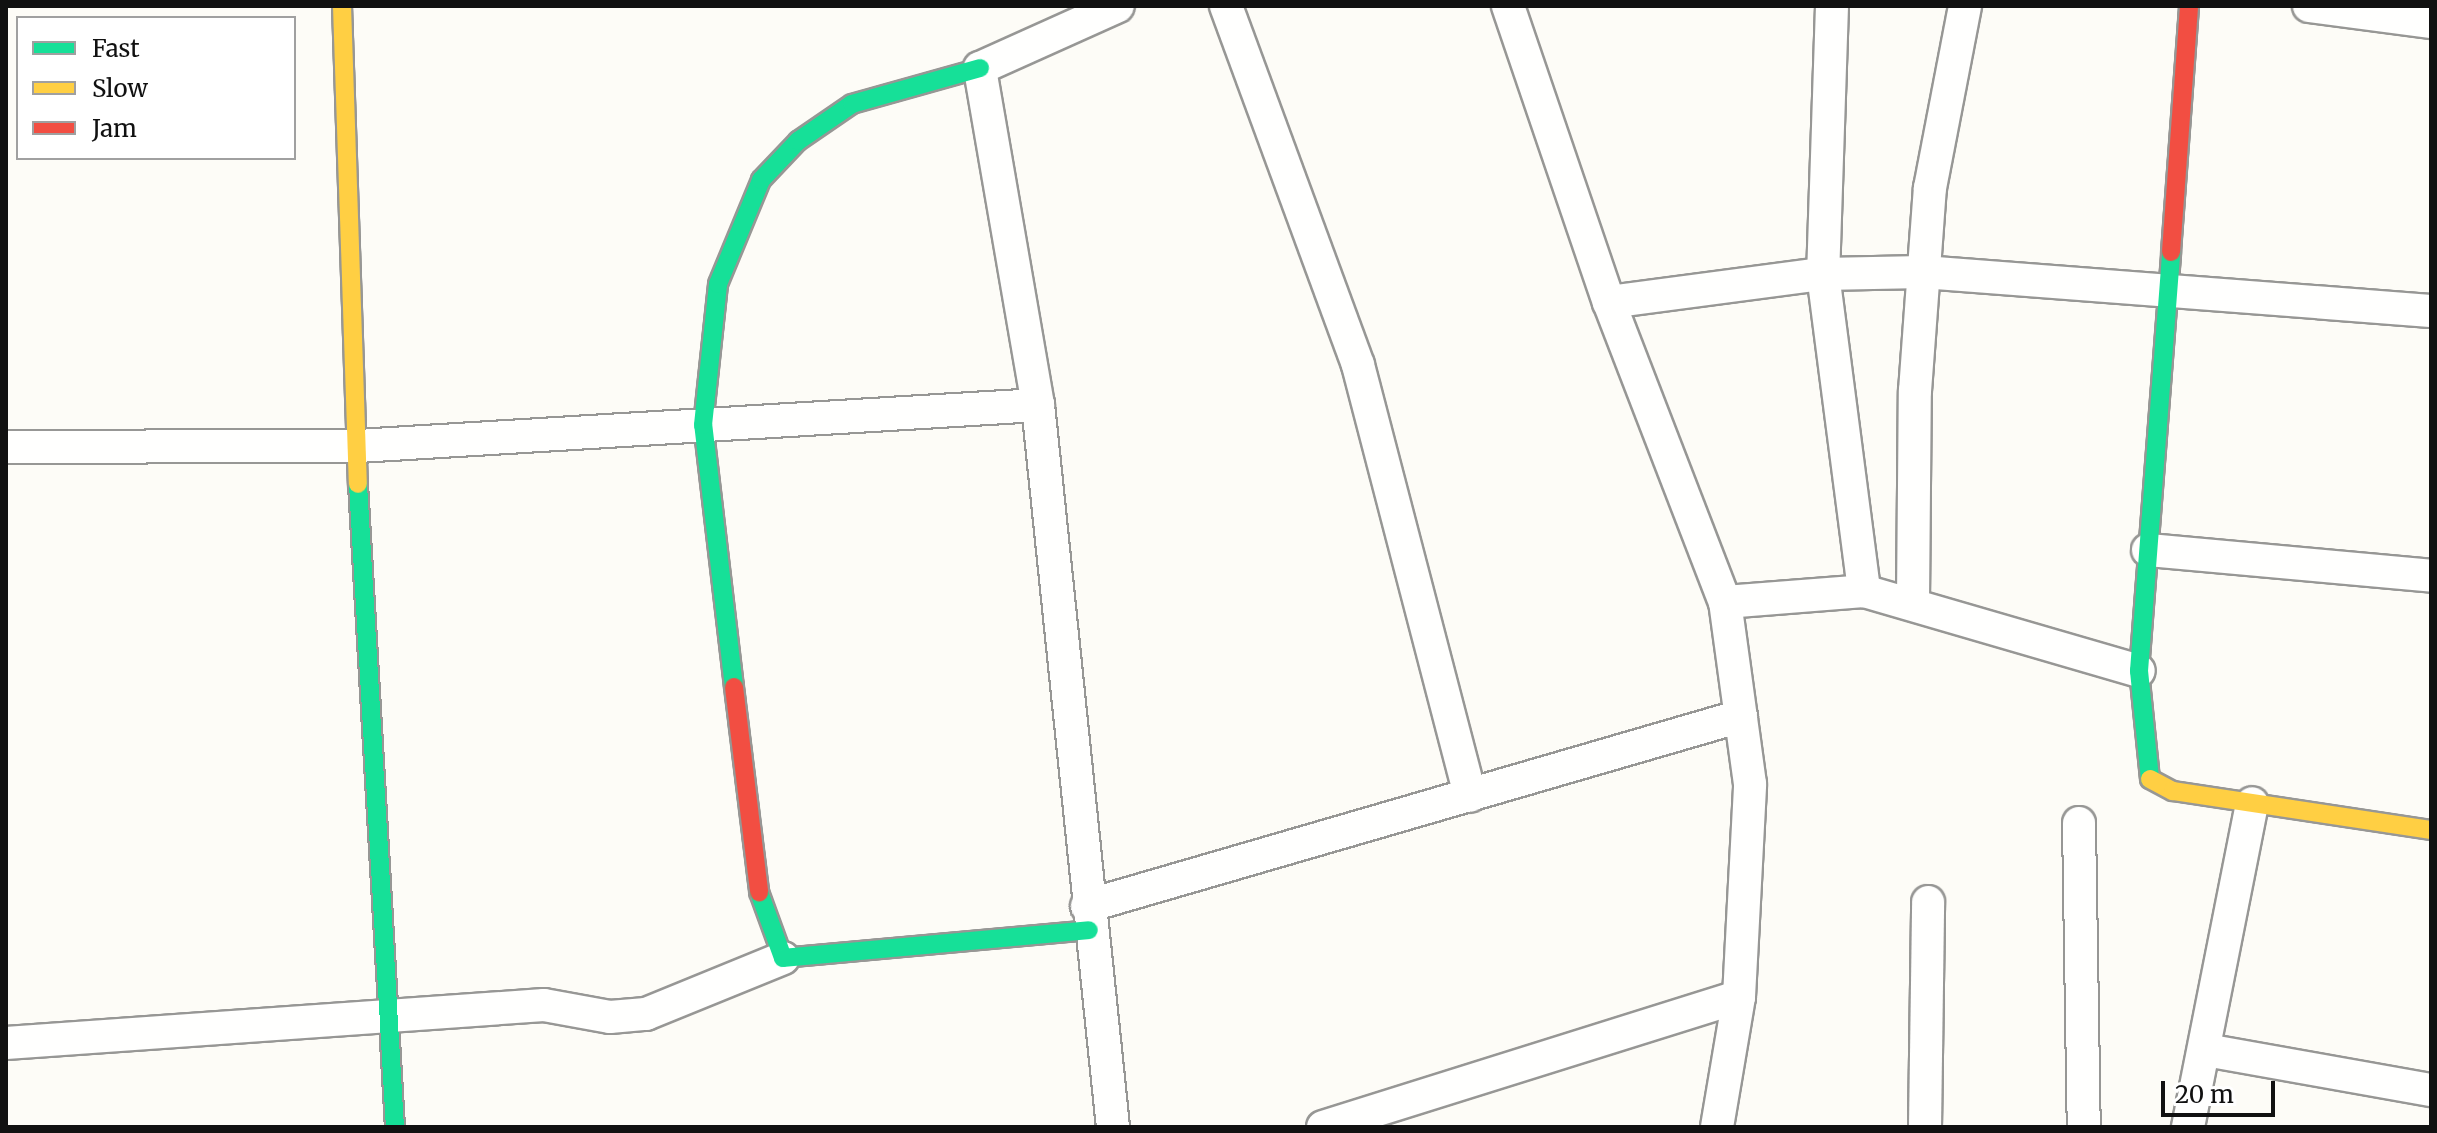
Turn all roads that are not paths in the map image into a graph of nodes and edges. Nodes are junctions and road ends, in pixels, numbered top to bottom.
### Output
1 (342, 6) edge
2 (1118, 6) edge
3 (1226, 6) edge
4 (1508, 6) edge
5 (1832, 6) edge
6 (1965, 6) edge
7 (2189, 6) edge
8 (2309, 6) edge
9 (2431, 22) edge
10 (980, 68) junction
11 (1923, 272) junction
12 (1823, 274) junction
13 (2168, 288) junction
14 (1609, 302) junction
15 (2431, 311) edge
16 (1038, 405) junction
17 (703, 425) junction
18 (358, 446) junction
19 (6, 447) edge
20 (2148, 550) junction
21 (2431, 576) edge
22 (1864, 591) junction
23 (1913, 601) junction
24 (1725, 602) junction
25 (2139, 671) junction
26 (1741, 716) junction
27 (1470, 796) junction
28 (2252, 803) junction
29 (2079, 823) dead end
30 (2431, 830) edge
31 (1928, 902) dead end
32 (1088, 918) junction
33 (783, 958) junction
34 (1739, 997) junction
35 (388, 1013) junction
36 (6, 1043) edge
37 (2206, 1050) junction
38 (2431, 1090) edge
39 (395, 1127) edge
40 (1113, 1127) edge
41 (1323, 1127) edge
42 (1717, 1127) edge
43 (1925, 1127) edge
44 (2084, 1127) edge
45 (2188, 1127) edge

1 - 18 street
2 - 10 street
3 - 27 street
4 - 14 street
5 - 12 street
6 - 11 street
7 - 13 street
8 - 9 street
10 - 16 street
10 - 17 street
11 - 12 street
11 - 13 street
11 - 23 street
12 - 14 street
12 - 22 street
13 - 15 street
13 - 20 street
14 - 24 street
16 - 17 street
16 - 32 street
17 - 18 street
17 - 33 street
18 - 19 street
18 - 35 street
20 - 21 street
20 - 25 street
22 - 23 street
22 - 24 street
23 - 25 street
24 - 26 street
25 - 28 street
26 - 27 street
26 - 34 street
27 - 32 street
28 - 30 street
28 - 37 street
29 - 44 street
31 - 43 street
32 - 33 street
32 - 40 street
33 - 35 street
34 - 41 street
34 - 42 street
35 - 36 street
35 - 39 street
37 - 38 street
37 - 45 street

